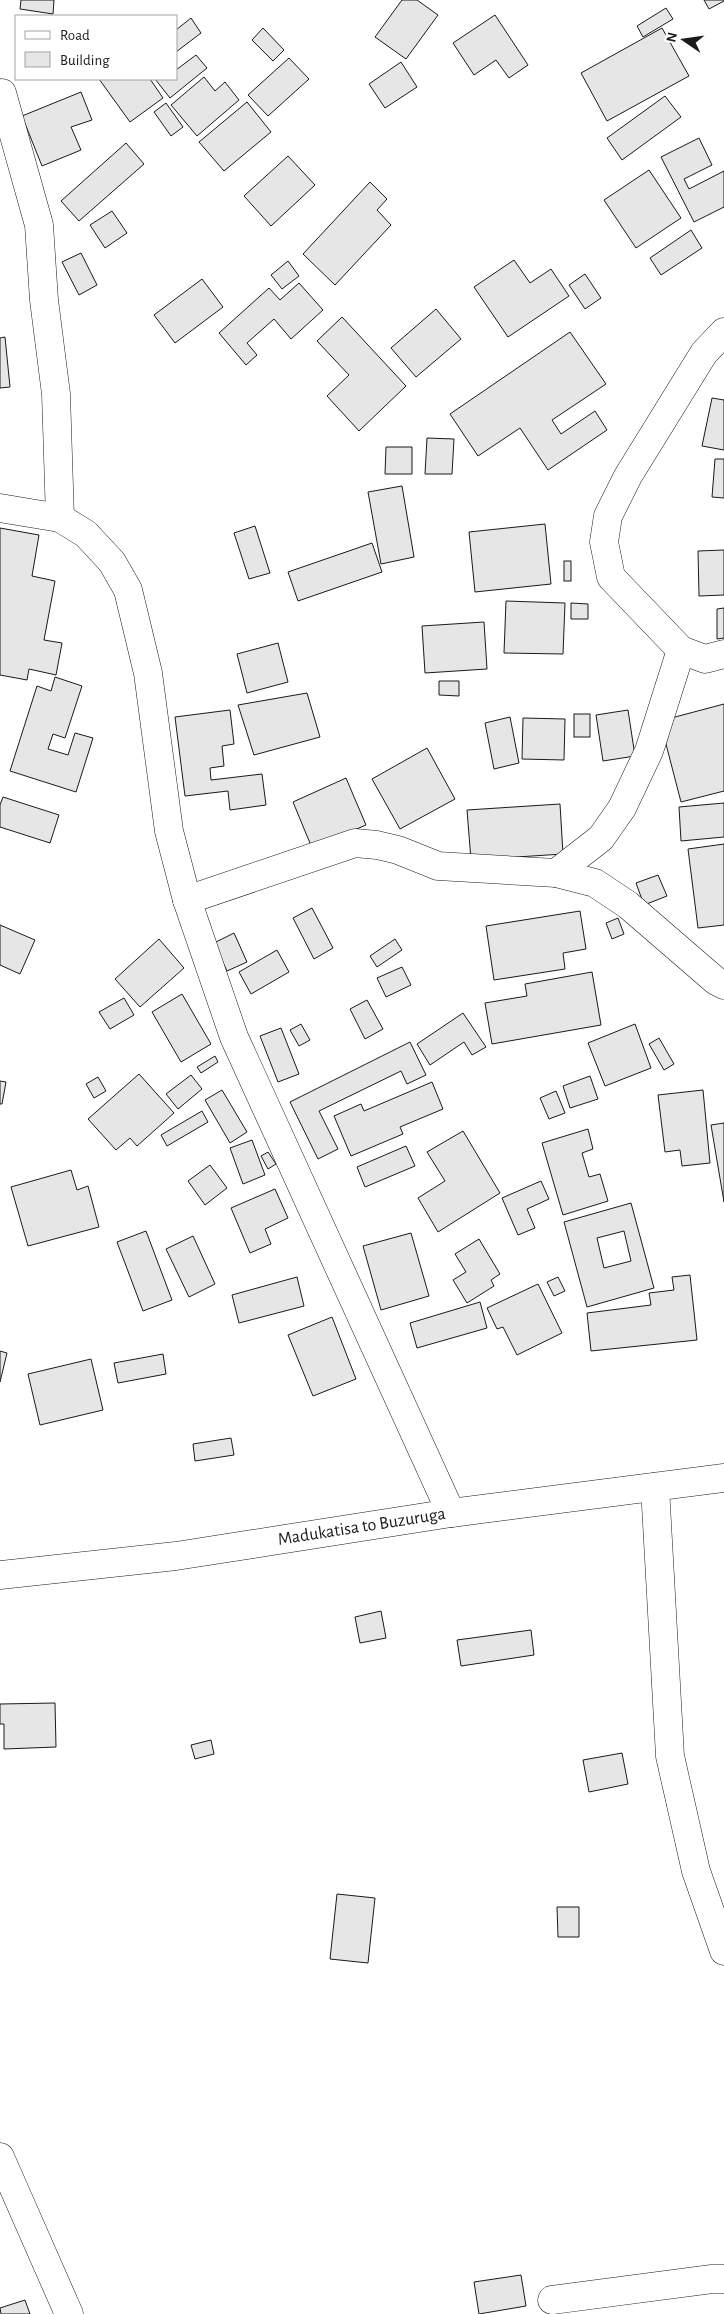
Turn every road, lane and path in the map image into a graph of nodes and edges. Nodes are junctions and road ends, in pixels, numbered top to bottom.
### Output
1 (2, 93) dead end
2 (724, 332) edge
3 (0, 508) edge
4 (60, 518) junction
5 (680, 650) junction
6 (724, 654) edge
7 (556, 873) junction
8 (186, 900) junction
9 (724, 985) edge
10 (724, 1478) edge
11 (655, 1487) junction
12 (451, 1513) junction
13 (0, 1574) edge
14 (724, 1951) edge
15 (0, 2158) edge
16 (724, 2279) edge
17 (552, 2300) dead end
18 (69, 2314) edge

1 - 4 street
2 - 5 street
3 - 4 street
4 - 8 street
5 - 6 street
5 - 7 street
7 - 8 street
7 - 9 street
8 - 12 street
10 - 11 street, Madukatisa to Buzuruga
11 - 12 street, Madukatisa to Buzuruga
11 - 14 street
12 - 13 street, Madukatisa to Buzuruga
15 - 18 street
16 - 17 street

